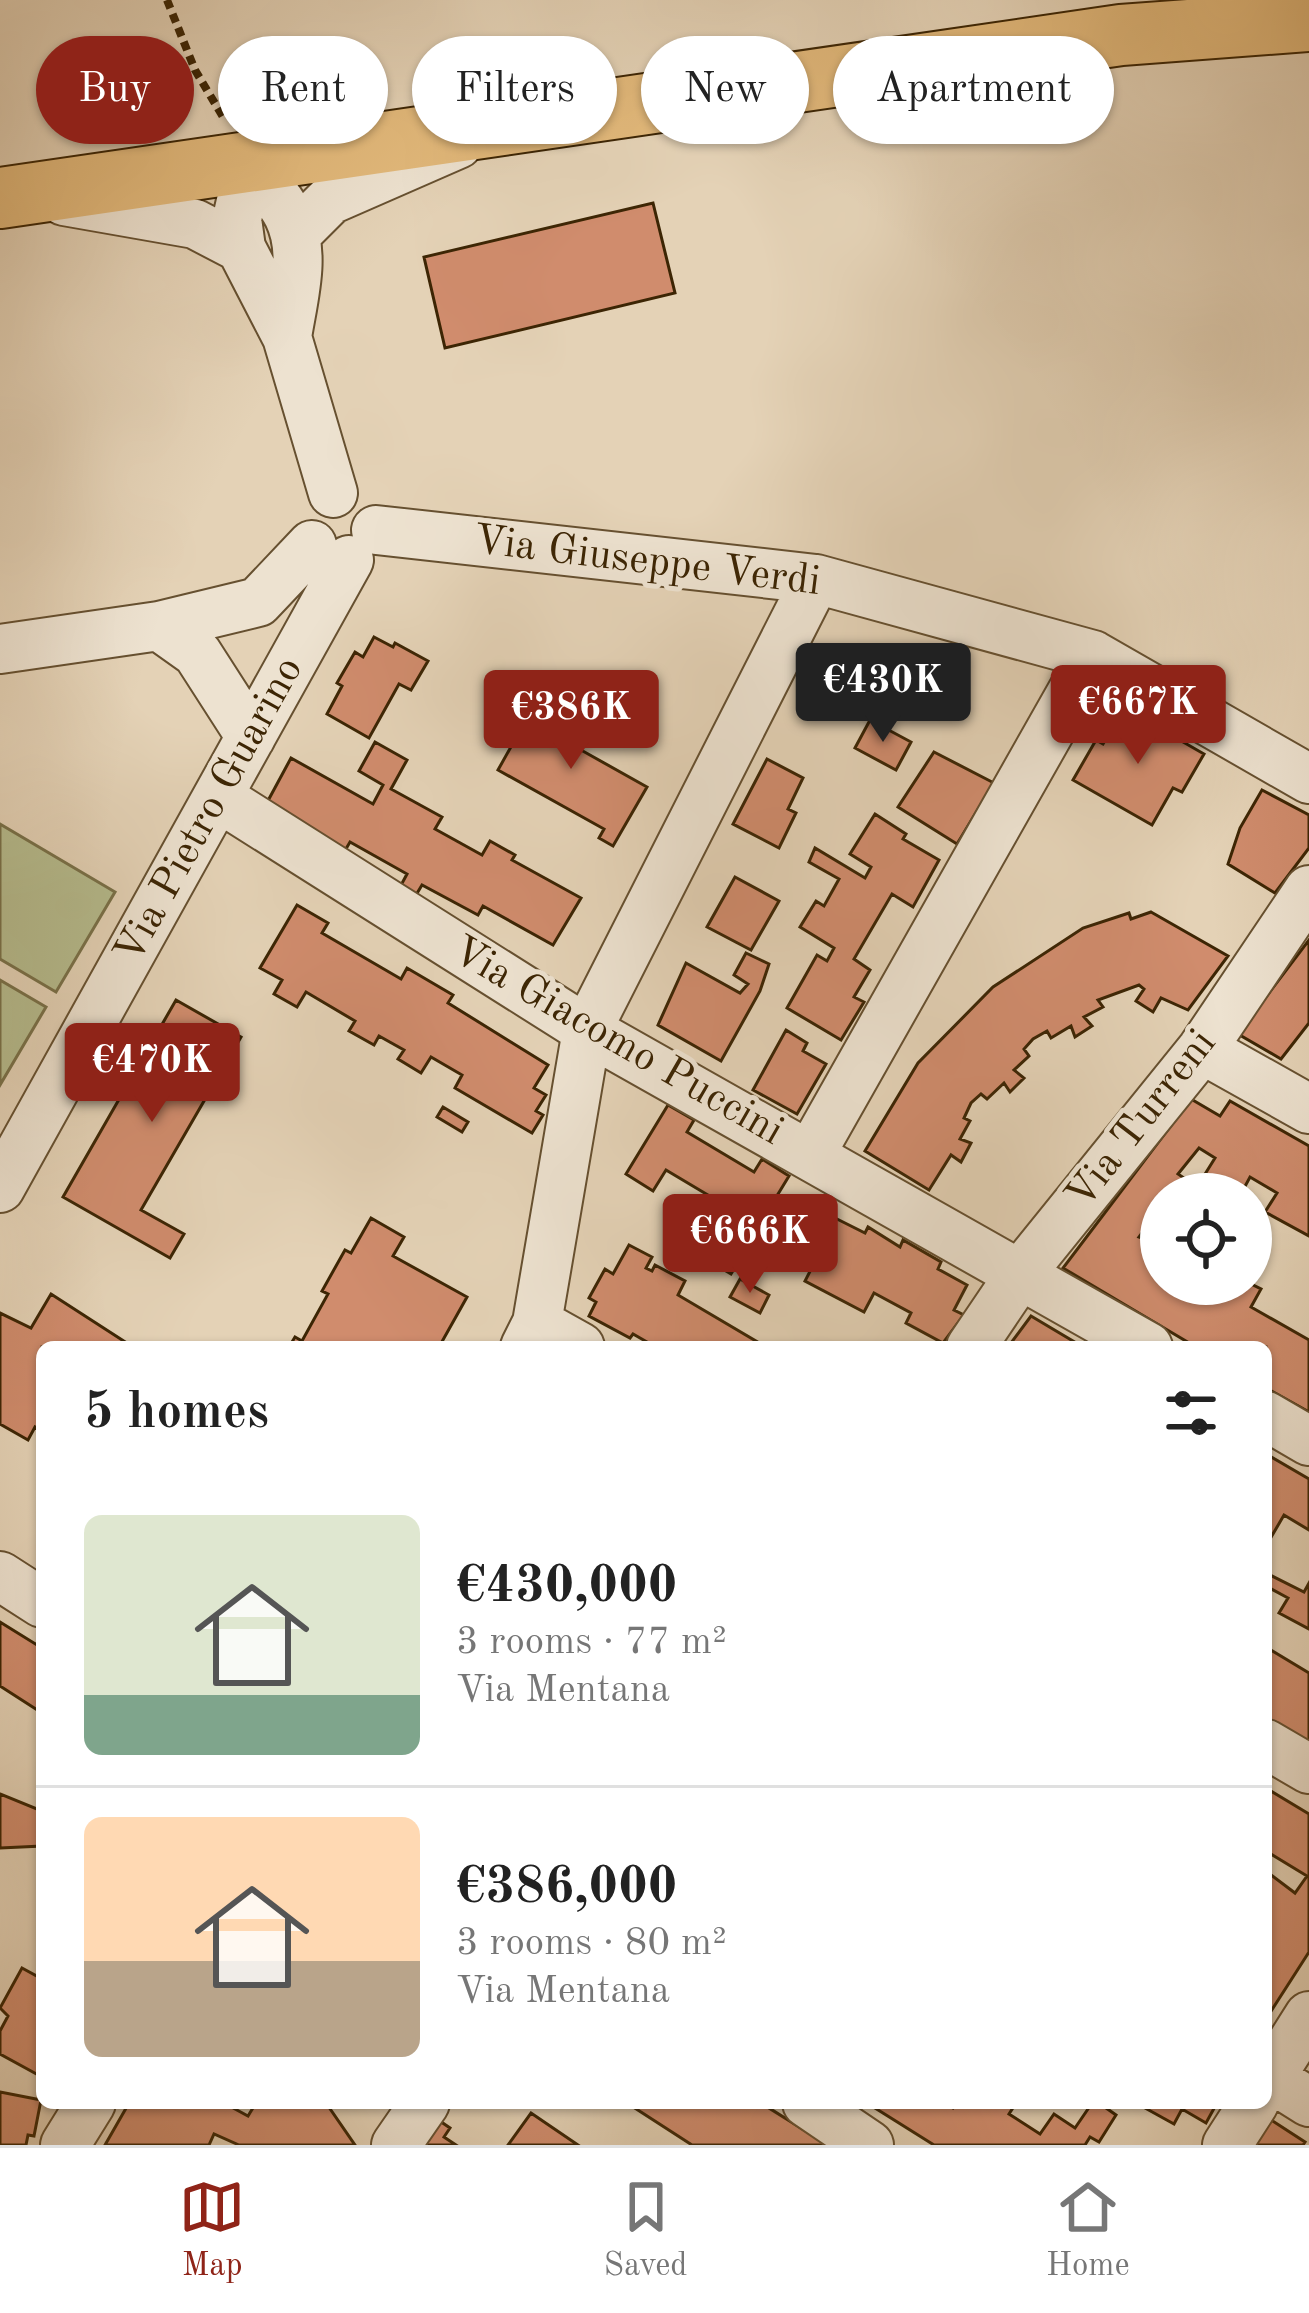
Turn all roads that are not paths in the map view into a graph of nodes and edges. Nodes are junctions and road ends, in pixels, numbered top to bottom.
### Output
1 (1309, 21) edge
2 (617, 107) edge
3 (412, 137) edge
4 (452, 144) edge
5 (250, 161) junction
6 (12, 196) edge
7 (296, 233) junction
8 (241, 248) junction
9 (286, 338) junction
10 (346, 545) junction
11 (816, 579) junction
12 (159, 626) junction
13 (0, 649) edge
14 (1093, 655) junction
15 (251, 737) junction
16 (1309, 779) edge
17 (218, 797) junction
18 (1309, 890) edge
19 (587, 1030) junction
20 (1202, 1049) junction
21 (1309, 1109) edge
22 (810, 1155) junction
23 (0, 1188) edge
24 (1022, 1274) junction
25 (531, 1335) edge
26 (975, 1341) edge
27 (1138, 1341) edge
28 (1272, 1419) edge
29 (1309, 1441) edge
30 (0, 1576) edge
31 (36, 1599) edge
32 (1272, 1747) edge
33 (1309, 1769) edge
34 (1309, 2016) edge
35 (1273, 2088) edge
36 (87, 2109) edge
37 (421, 2109) edge
38 (816, 2109) edge
39 (1256, 2109) edge
40 (64, 2145) edge
41 (396, 2145) edge
42 (869, 2145) edge
43 (1227, 2145) edge

1 - 2 main road
3 - 5 main road
4 - 7 street
5 - 6 main road
5 - 7 street
5 - 8 street
6 - 8 street
7 - 9 street
8 - 9 street
9 - 10 street
10 - 11 street, Via Giuseppe Verdi
10 - 12 street
10 - 15 street, Via Pietro Guarino
11 - 14 street, Via Giuseppe Verdi
11 - 19 street
12 - 13 street
12 - 15 street
14 - 16 street, Via Giuseppe Verdi
14 - 22 street
15 - 17 street, Via Pietro Guarino
17 - 19 street, Via Giacomo Puccini
17 - 23 street, Via Pietro Guarino
18 - 20 street, Via Turreni
19 - 22 street, Via Giacomo Puccini
19 - 25 street
20 - 21 street
20 - 24 street, Via Turreni
22 - 24 street, Via Giacomo Puccini
24 - 26 street, Via Turreni
24 - 27 street, Via Giacomo Puccini
28 - 29 street
30 - 31 street
32 - 33 street
34 - 35 street
36 - 40 street
37 - 41 street
38 - 42 street
39 - 43 street

